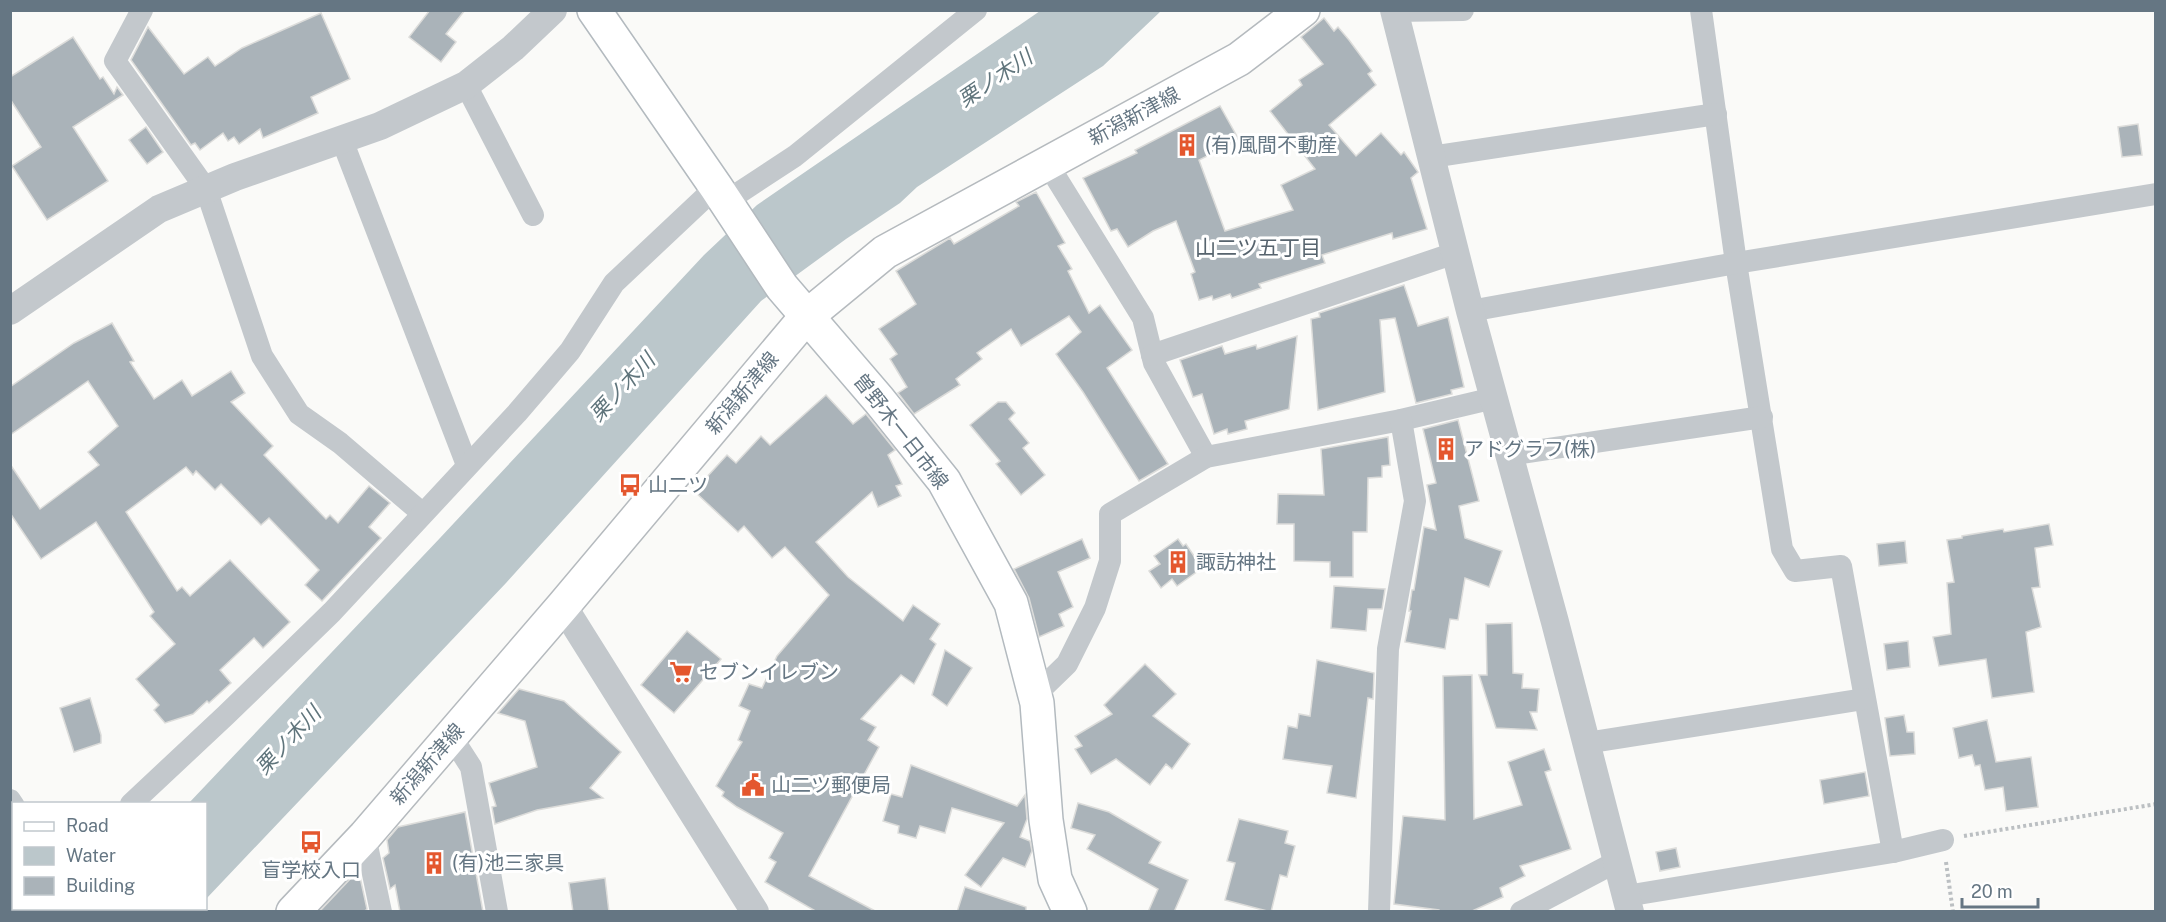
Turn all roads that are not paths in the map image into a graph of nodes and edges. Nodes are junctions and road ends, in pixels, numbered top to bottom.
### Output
1 (142, 10) edge
2 (553, 10) edge
3 (594, 10) edge
4 (976, 10) edge
5 (1303, 10) edge
6 (1463, 10) edge
7 (1701, 10) edge
8 (1394, 11) edge
9 (466, 85) junction
10 (1716, 114) junction
11 (342, 140) junction
12 (1431, 157) junction
13 (1047, 163) junction
14 (206, 189) junction
15 (2156, 194) edge
16 (725, 202) junction
17 (533, 215) dead end
18 (1455, 253) junction
19 (1736, 263) junction
20 (10, 311) edge
21 (1470, 311) junction
22 (806, 317) junction
23 (1152, 355) junction
24 (1494, 398) junction
25 (1762, 417) junction
26 (1401, 420) junction
27 (1509, 455) junction
28 (1206, 457) junction
29 (467, 465) junction
30 (422, 513) junction
31 (563, 606) junction
32 (1035, 695) junction
33 (1864, 699) junction
34 (451, 736) junction
35 (1586, 743) junction
36 (133, 802) edge
37 (364, 836) junction
38 (1943, 840) road end
39 (1893, 852) junction
40 (1616, 862) junction
41 (1628, 904) edge
42 (292, 912) edge
43 (381, 912) edge
44 (497, 912) edge
45 (755, 912) edge
46 (1070, 912) edge
47 (1379, 912) edge
48 (1521, 912) edge

1 - 14 street
2 - 9 street
3 - 16 main road, 曽野木一日市線
4 - 16 street
5 - 13 main road, 新潟新津線
6 - 8 street
7 - 10 street
8 - 12 street
9 - 11 street
9 - 17 street
10 - 12 street
10 - 19 street
11 - 14 street
11 - 29 street
12 - 18 street
13 - 22 main road, 新潟新津線
13 - 23 street
14 - 20 street
14 - 30 street
15 - 19 street
16 - 22 main road, 曽野木一日市線
16 - 29 street
18 - 21 street
18 - 23 street
19 - 21 street
19 - 25 street
21 - 24 street
22 - 31 main road, 新潟新津線
22 - 32 main road, 曽野木一日市線
23 - 28 street
24 - 26 street
24 - 27 street
25 - 27 street
25 - 33 street
26 - 28 street
26 - 47 street
27 - 35 street
28 - 32 street
29 - 30 street
30 - 36 street
31 - 34 main road, 新潟新津線
31 - 45 street
32 - 46 main road, 曽野木一日市線
33 - 35 street
33 - 39 street
34 - 37 main road, 新潟新津線
34 - 44 street
35 - 40 street
37 - 42 main road, 新潟新津線
37 - 43 street
38 - 39 street
39 - 41 street
40 - 41 street
40 - 48 street

